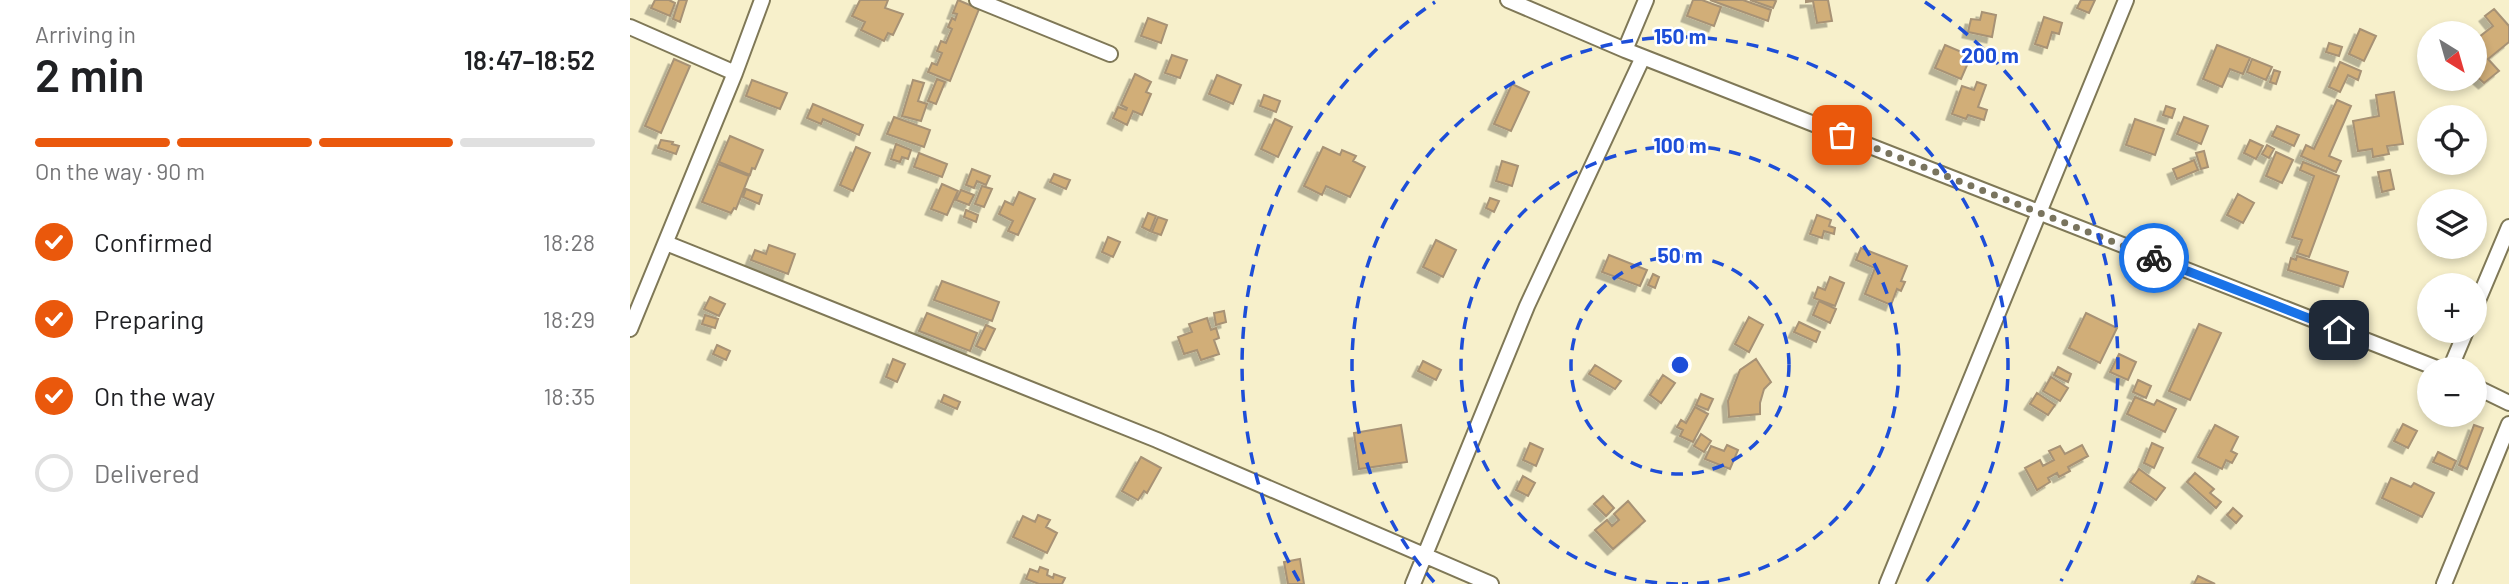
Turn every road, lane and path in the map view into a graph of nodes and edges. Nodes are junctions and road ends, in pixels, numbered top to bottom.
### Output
1 (762, 0) edge
2 (977, 0) edge
3 (1508, 0) edge
4 (1646, 0) edge
5 (2126, 0) edge
6 (630, 27) edge
7 (1625, 50) junction
8 (1110, 54) dead end
9 (1643, 57) junction
10 (735, 73) junction
11 (2040, 214) junction
12 (2509, 227) edge
13 (666, 243) junction
14 (2487, 279) edge
15 (630, 329) edge
16 (2417, 360) edge
17 (2487, 392) edge
18 (2509, 403) edge
19 (2509, 424) edge
20 (1424, 557) junction
21 (1413, 584) edge
22 (1491, 584) edge
23 (1887, 584) edge
24 (2444, 584) edge

1 - 10 street
2 - 8 street
3 - 7 street
4 - 7 street
5 - 11 street
6 - 10 street
7 - 9 street
9 - 11 street
9 - 20 street
10 - 13 street
11 - 16 street
11 - 23 street
12 - 14 street
13 - 15 street
13 - 20 street
17 - 18 street
19 - 24 street
20 - 21 street
20 - 22 street

